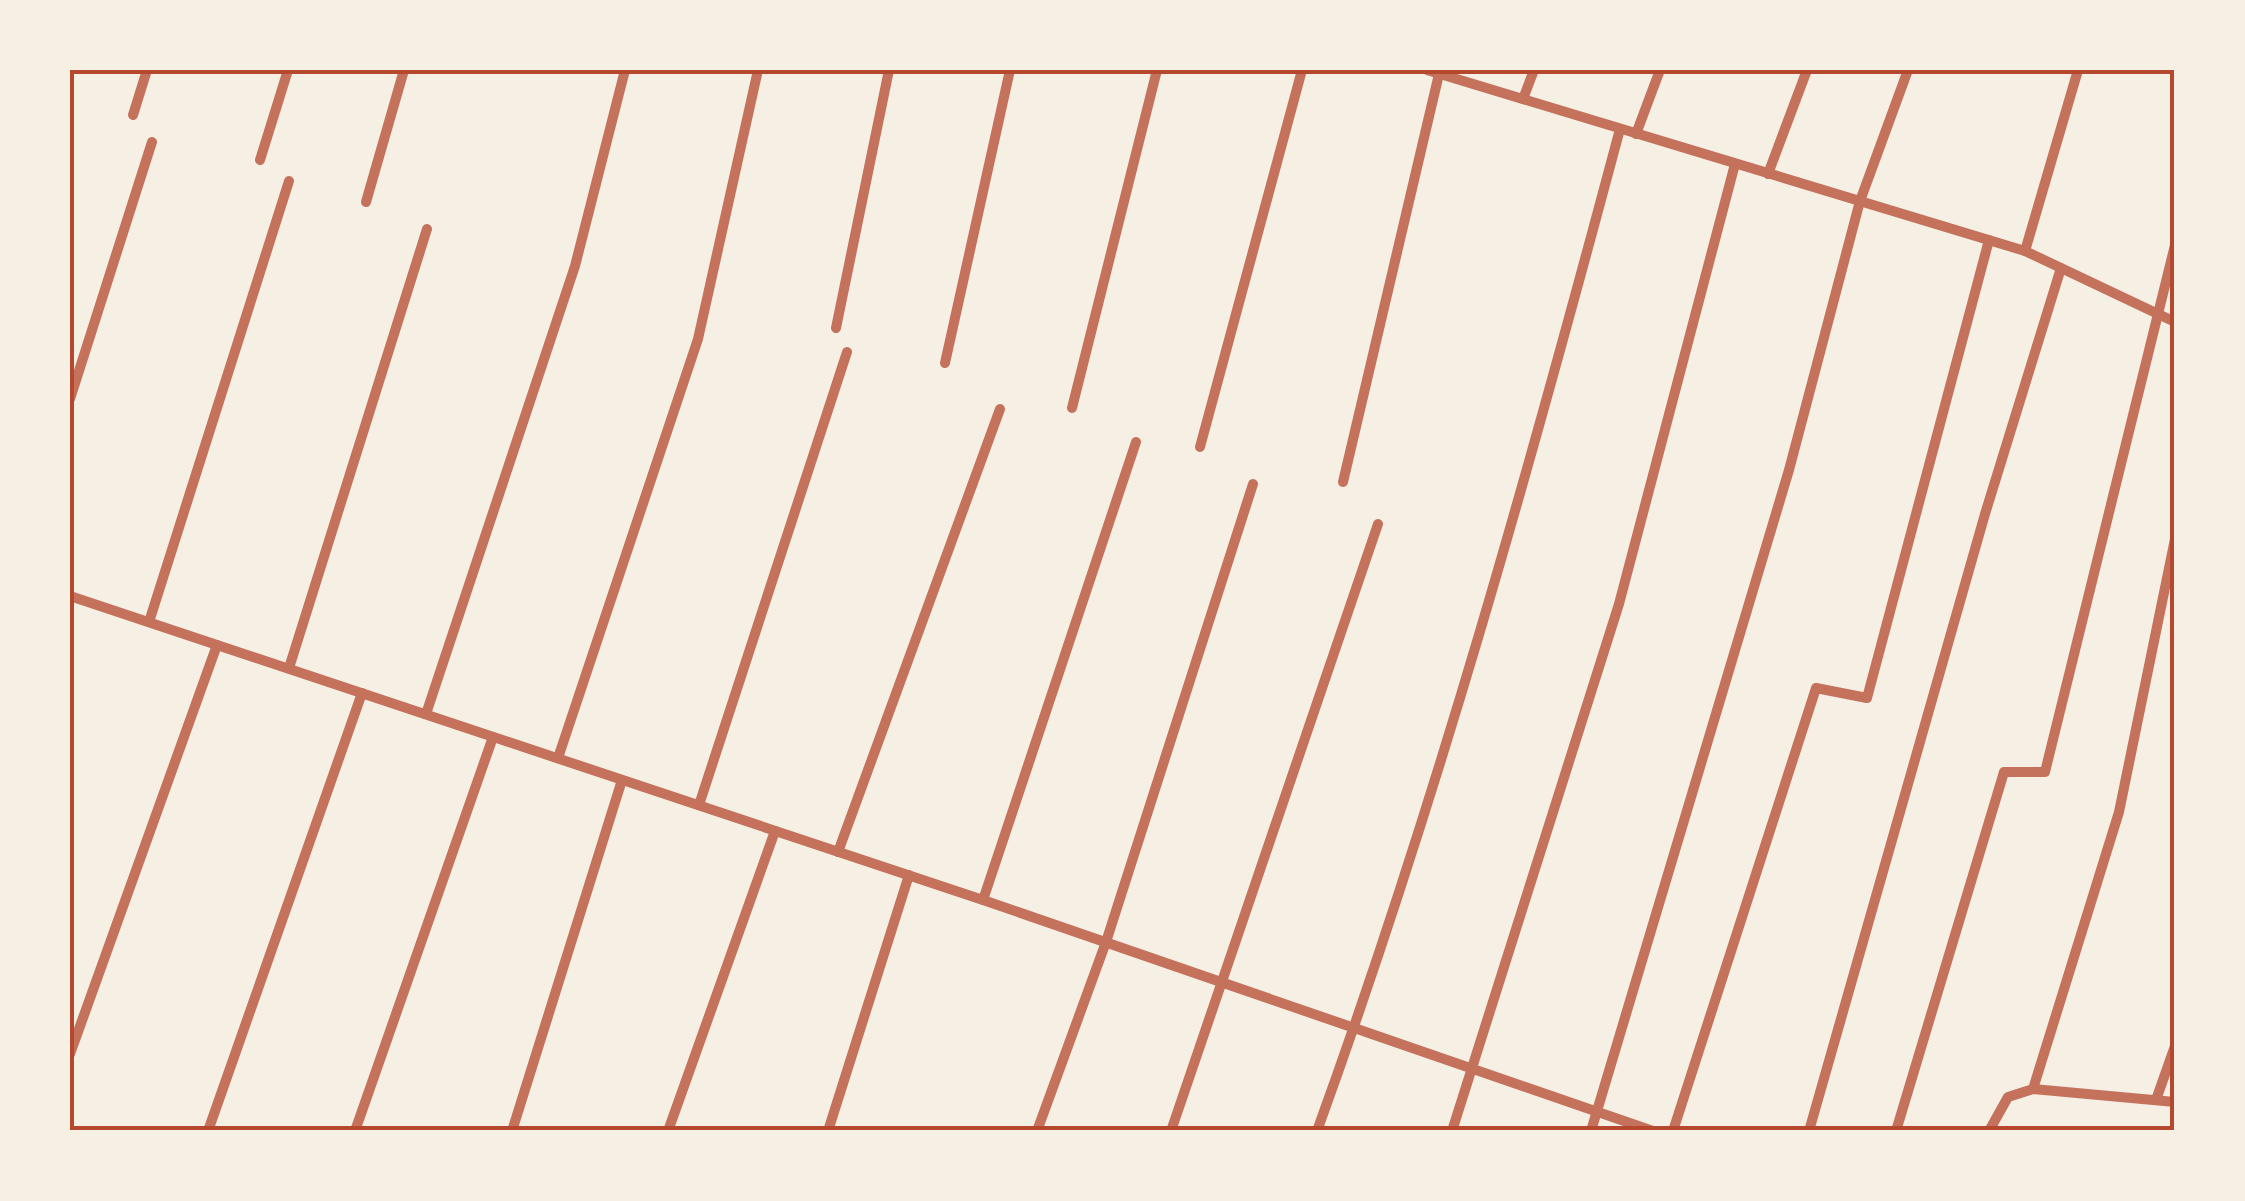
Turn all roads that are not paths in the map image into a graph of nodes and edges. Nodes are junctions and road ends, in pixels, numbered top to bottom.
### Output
1 (147, 70) edge
2 (288, 70) edge
3 (404, 70) edge
4 (626, 70) edge
5 (758, 70) edge
6 (889, 70) edge
7 (1010, 70) edge
8 (1157, 70) edge
9 (1302, 70) edge
10 (1427, 70) edge
11 (1534, 70) edge
12 (1660, 70) edge
13 (1807, 70) edge
14 (1908, 70) edge
15 (2078, 70) edge
16 (1439, 74) junction
17 (1523, 100) junction
18 (134, 115) dead end
19 (1620, 129) junction
20 (1636, 134) junction
21 (152, 142) dead end
22 (260, 160) dead end
23 (1735, 164) junction
24 (1768, 174) junction
25 (289, 181) dead end
26 (1860, 201) junction
27 (366, 202) dead end
28 (427, 229) dead end
29 (1988, 240) junction
30 (2175, 245) edge
31 (2025, 251) junction
32 (2061, 268) junction
33 (2156, 314) junction
34 (2175, 322) edge
35 (836, 328) dead end
36 (846, 352) dead end
37 (945, 363) dead end
38 (70, 398) edge
39 (1072, 408) dead end
40 (1000, 409) dead end
41 (1136, 442) dead end
42 (1200, 447) dead end
43 (1343, 482) dead end
44 (1254, 484) dead end
45 (1378, 524) dead end
46 (2175, 539) edge
47 (71, 600) edge
48 (149, 622) junction
49 (218, 645) junction
50 (289, 668) junction
51 (362, 692) junction
52 (426, 714) junction
53 (493, 736) junction
54 (558, 758) junction
55 (622, 780) junction
56 (699, 806) junction
57 (775, 831) junction
58 (838, 852) junction
59 (909, 875) junction
60 (983, 900) junction
61 (1106, 942) junction
62 (1225, 984) junction
63 (1354, 1028) junction
64 (2175, 1046) edge
65 (70, 1054) edge
66 (1474, 1070) junction
67 (2033, 1089) junction
68 (2157, 1097) junction
69 (2175, 1102) edge
70 (1597, 1112) junction
71 (208, 1131) edge
72 (354, 1131) edge
73 (512, 1131) edge
74 (668, 1131) edge
75 (828, 1131) edge
76 (1037, 1131) edge
77 (1171, 1131) edge
78 (1317, 1131) edge
79 (1452, 1131) edge
80 (1591, 1131) edge
81 (1653, 1131) edge
82 (1673, 1131) edge
83 (1809, 1131) edge
84 (1896, 1131) edge
85 (1989, 1131) edge

1 - 18 street
2 - 22 street
3 - 27 street
4 - 52 street
5 - 54 street
6 - 35 street
7 - 37 street
8 - 39 street
9 - 42 street
10 - 16 street
11 - 17 street
12 - 20 street
13 - 24 street
14 - 26 street
15 - 31 street
16 - 17 street
16 - 43 street
17 - 19 street
19 - 20 street
19 - 63 street
20 - 23 street
21 - 38 street
23 - 24 street
23 - 66 street
24 - 26 street
25 - 48 street
26 - 29 street
26 - 70 street
28 - 50 street
29 - 31 street
29 - 82 street
30 - 33 street
31 - 32 street
32 - 33 street
32 - 83 street
33 - 34 street
33 - 84 street
36 - 56 street
40 - 58 street
41 - 60 street
44 - 61 street
45 - 62 street
46 - 67 street
47 - 48 street
48 - 49 street
49 - 50 street
49 - 65 street
50 - 51 street
51 - 52 street
51 - 71 street
52 - 53 street
53 - 54 street
53 - 72 street
54 - 55 street
55 - 56 street
55 - 73 street
56 - 57 street
57 - 58 street
57 - 74 street
58 - 59 street
59 - 60 street
59 - 75 street
60 - 61 street
61 - 62 street
61 - 76 street
62 - 63 street
62 - 77 street
63 - 66 street
63 - 78 street
64 - 68 street
66 - 70 street
66 - 79 street
67 - 68 street
67 - 85 street
68 - 69 street
70 - 80 street
70 - 81 street

